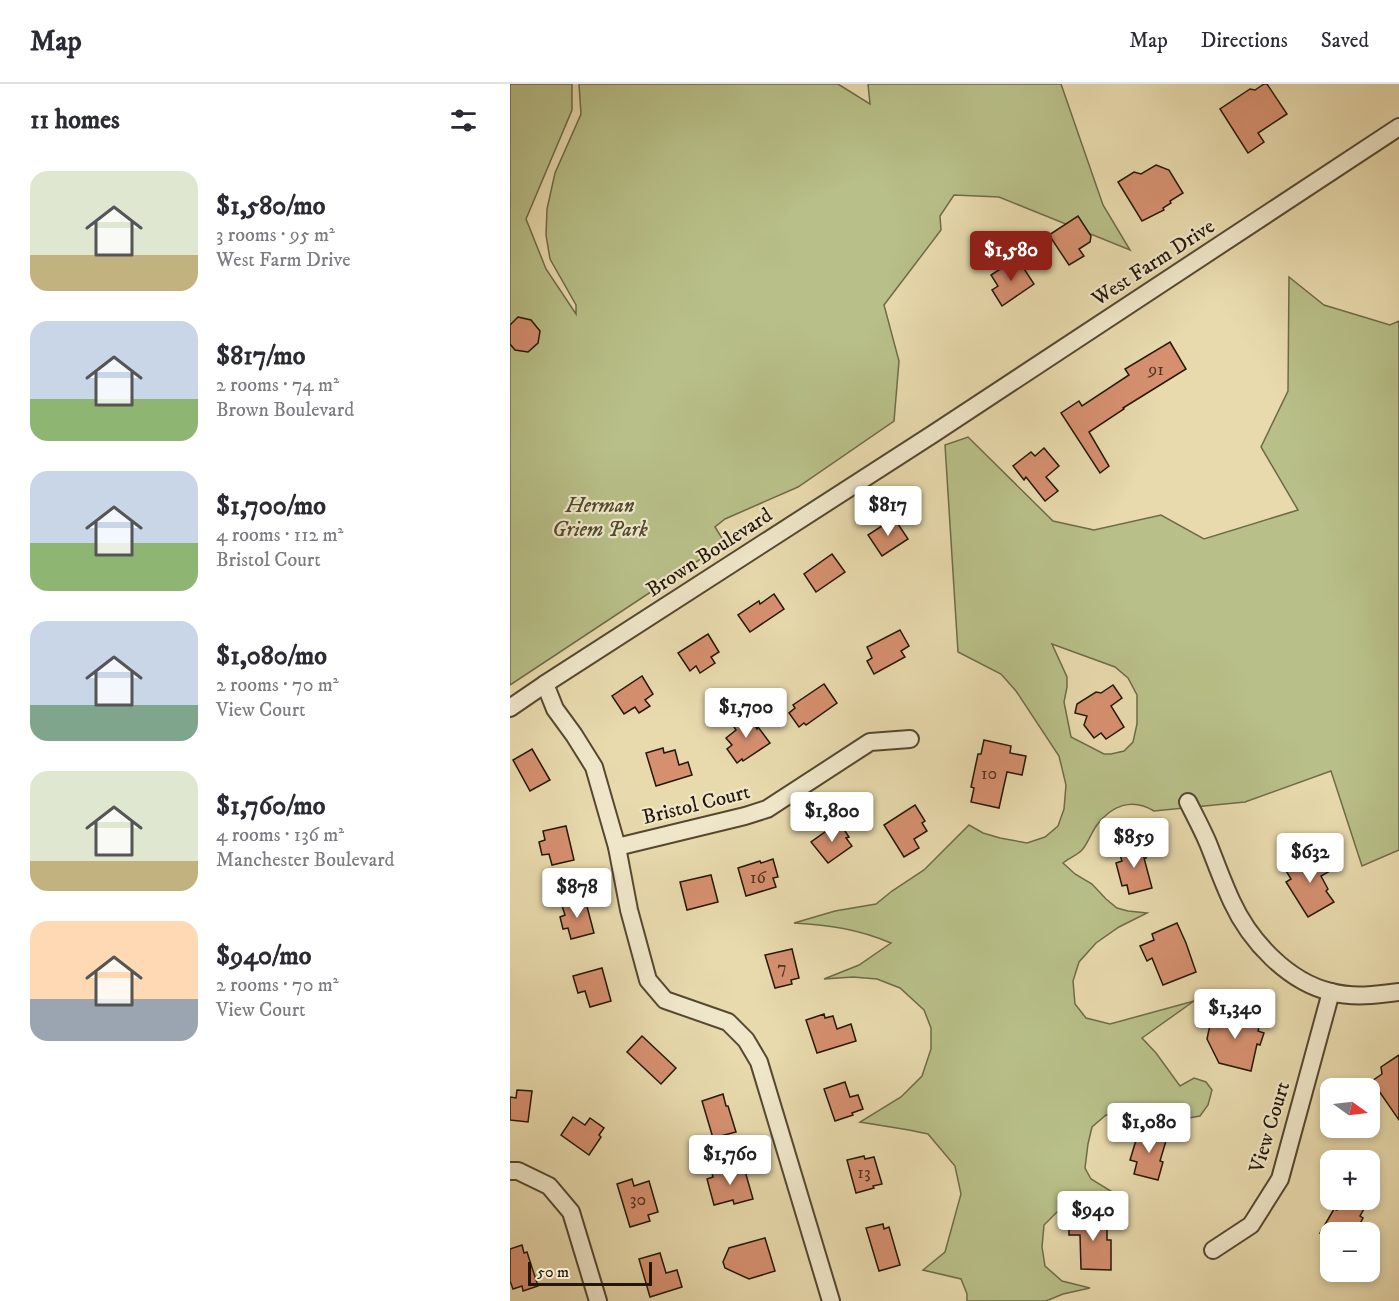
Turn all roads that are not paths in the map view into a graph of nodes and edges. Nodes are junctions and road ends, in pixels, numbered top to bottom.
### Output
1 (1399, 127) edge
2 (933, 434) joint
3 (544, 684) junction
4 (510, 708) edge
5 (910, 739) dead end
6 (1188, 802) dead end
7 (617, 848) junction
8 (1331, 992) junction
9 (1399, 992) edge
10 (510, 1171) edge
11 (1213, 1250) dead end
12 (598, 1301) edge
13 (831, 1301) edge

1 - 2 street, West Farm Drive
2 - 3 street, Brown Boulevard
3 - 4 street, Brown Boulevard
3 - 7 street
5 - 7 street, Bristol Court
6 - 8 street
7 - 13 street
8 - 9 street
8 - 11 street, View Court
10 - 12 street

